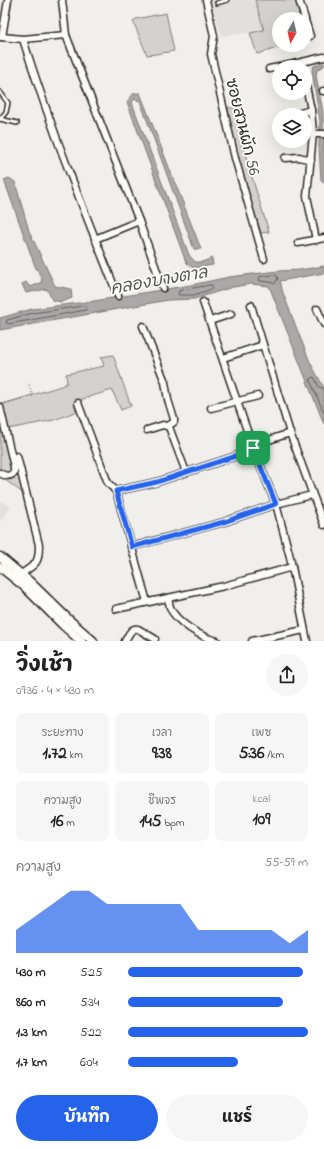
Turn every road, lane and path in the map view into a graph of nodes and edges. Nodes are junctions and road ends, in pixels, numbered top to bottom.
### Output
1 (8, 0) edge
2 (62, 0) edge
3 (206, 0) edge
4 (227, 0) edge
5 (300, 0) edge
6 (217, 3) dead end
7 (303, 12) edge
8 (66, 35) junction
9 (1, 37) edge
10 (23, 39) junction
11 (324, 57) edge
12 (312, 61) edge
13 (272, 68) edge
14 (269, 69) dead end
15 (0, 92) edge
16 (312, 113) edge
17 (0, 119) edge
18 (17, 123) dead end
19 (318, 134) edge
20 (285, 158) dead end
21 (311, 160) junction
22 (138, 221) junction
23 (324, 238) edge
24 (95, 239) junction
25 (316, 240) junction
26 (298, 243) dead end
27 (264, 259) dead end
28 (163, 288) dead end
29 (118, 296) dead end
30 (203, 302) dead end
31 (250, 305) dead end
32 (317, 309) dead end
33 (231, 314) dead end
34 (210, 321) junction
35 (324, 324) edge
36 (143, 326) dead end
37 (263, 345) junction
38 (223, 358) junction
39 (28, 382) dead end
40 (258, 396) dead end
41 (237, 401) junction
42 (78, 403) dead end
43 (0, 406) edge
44 (211, 408) dead end
45 (168, 426) junction
46 (147, 430) dead end
47 (290, 433) junction
48 (253, 448) junction
49 (17, 456) dead end
50 (186, 472) junction
51 (0, 473) edge
52 (116, 491) junction
53 (312, 495) junction
54 (276, 504) junction
55 (324, 525) edge
56 (132, 547) junction
57 (0, 557) edge
58 (0, 567) edge
59 (292, 567) junction
60 (21, 574) junction
61 (168, 598) junction
62 (147, 602) junction
63 (116, 609) dead end
64 (66, 623) junction
65 (304, 630) junction
66 (154, 639) dead end
67 (81, 641) edge
68 (93, 641) edge
69 (125, 641) edge
70 (218, 641) edge
71 (252, 641) edge
72 (307, 641) edge

1 - 9 street
2 - 8 street
3 - 27 street, ซอยสวนผัก 56
4 - 6 lane
5 - 7 street
8 - 10 street
8 - 22 street
9 - 10 street
10 - 24 street
11 - 12 street
13 - 14 street
15 - 17 lane
16 - 19 street
17 - 18 lane
19 - 21 street
20 - 21 street
21 - 25 street
22 - 24 street
22 - 28 street
23 - 25 street
24 - 29 street
25 - 26 street
30 - 34 street
31 - 37 street
32 - 35 street
33 - 34 street
34 - 38 street
36 - 45 street
37 - 38 street
37 - 47 street
38 - 41 street
39 - 43 path
40 - 41 street
41 - 44 street
41 - 48 street
42 - 52 street
43 - 51 street
45 - 46 street
45 - 50 street
47 - 48 street
47 - 53 street
48 - 50 street
48 - 54 street
49 - 60 street
50 - 52 street
52 - 56 street
53 - 54 street
53 - 55 street
54 - 56 street
54 - 59 street
56 - 62 street
57 - 60 street
58 - 64 street
59 - 61 street
59 - 65 street
60 - 64 street
61 - 62 street
61 - 70 street
62 - 63 street
64 - 67 street
64 - 68 street
65 - 71 street
65 - 72 street
66 - 69 street

